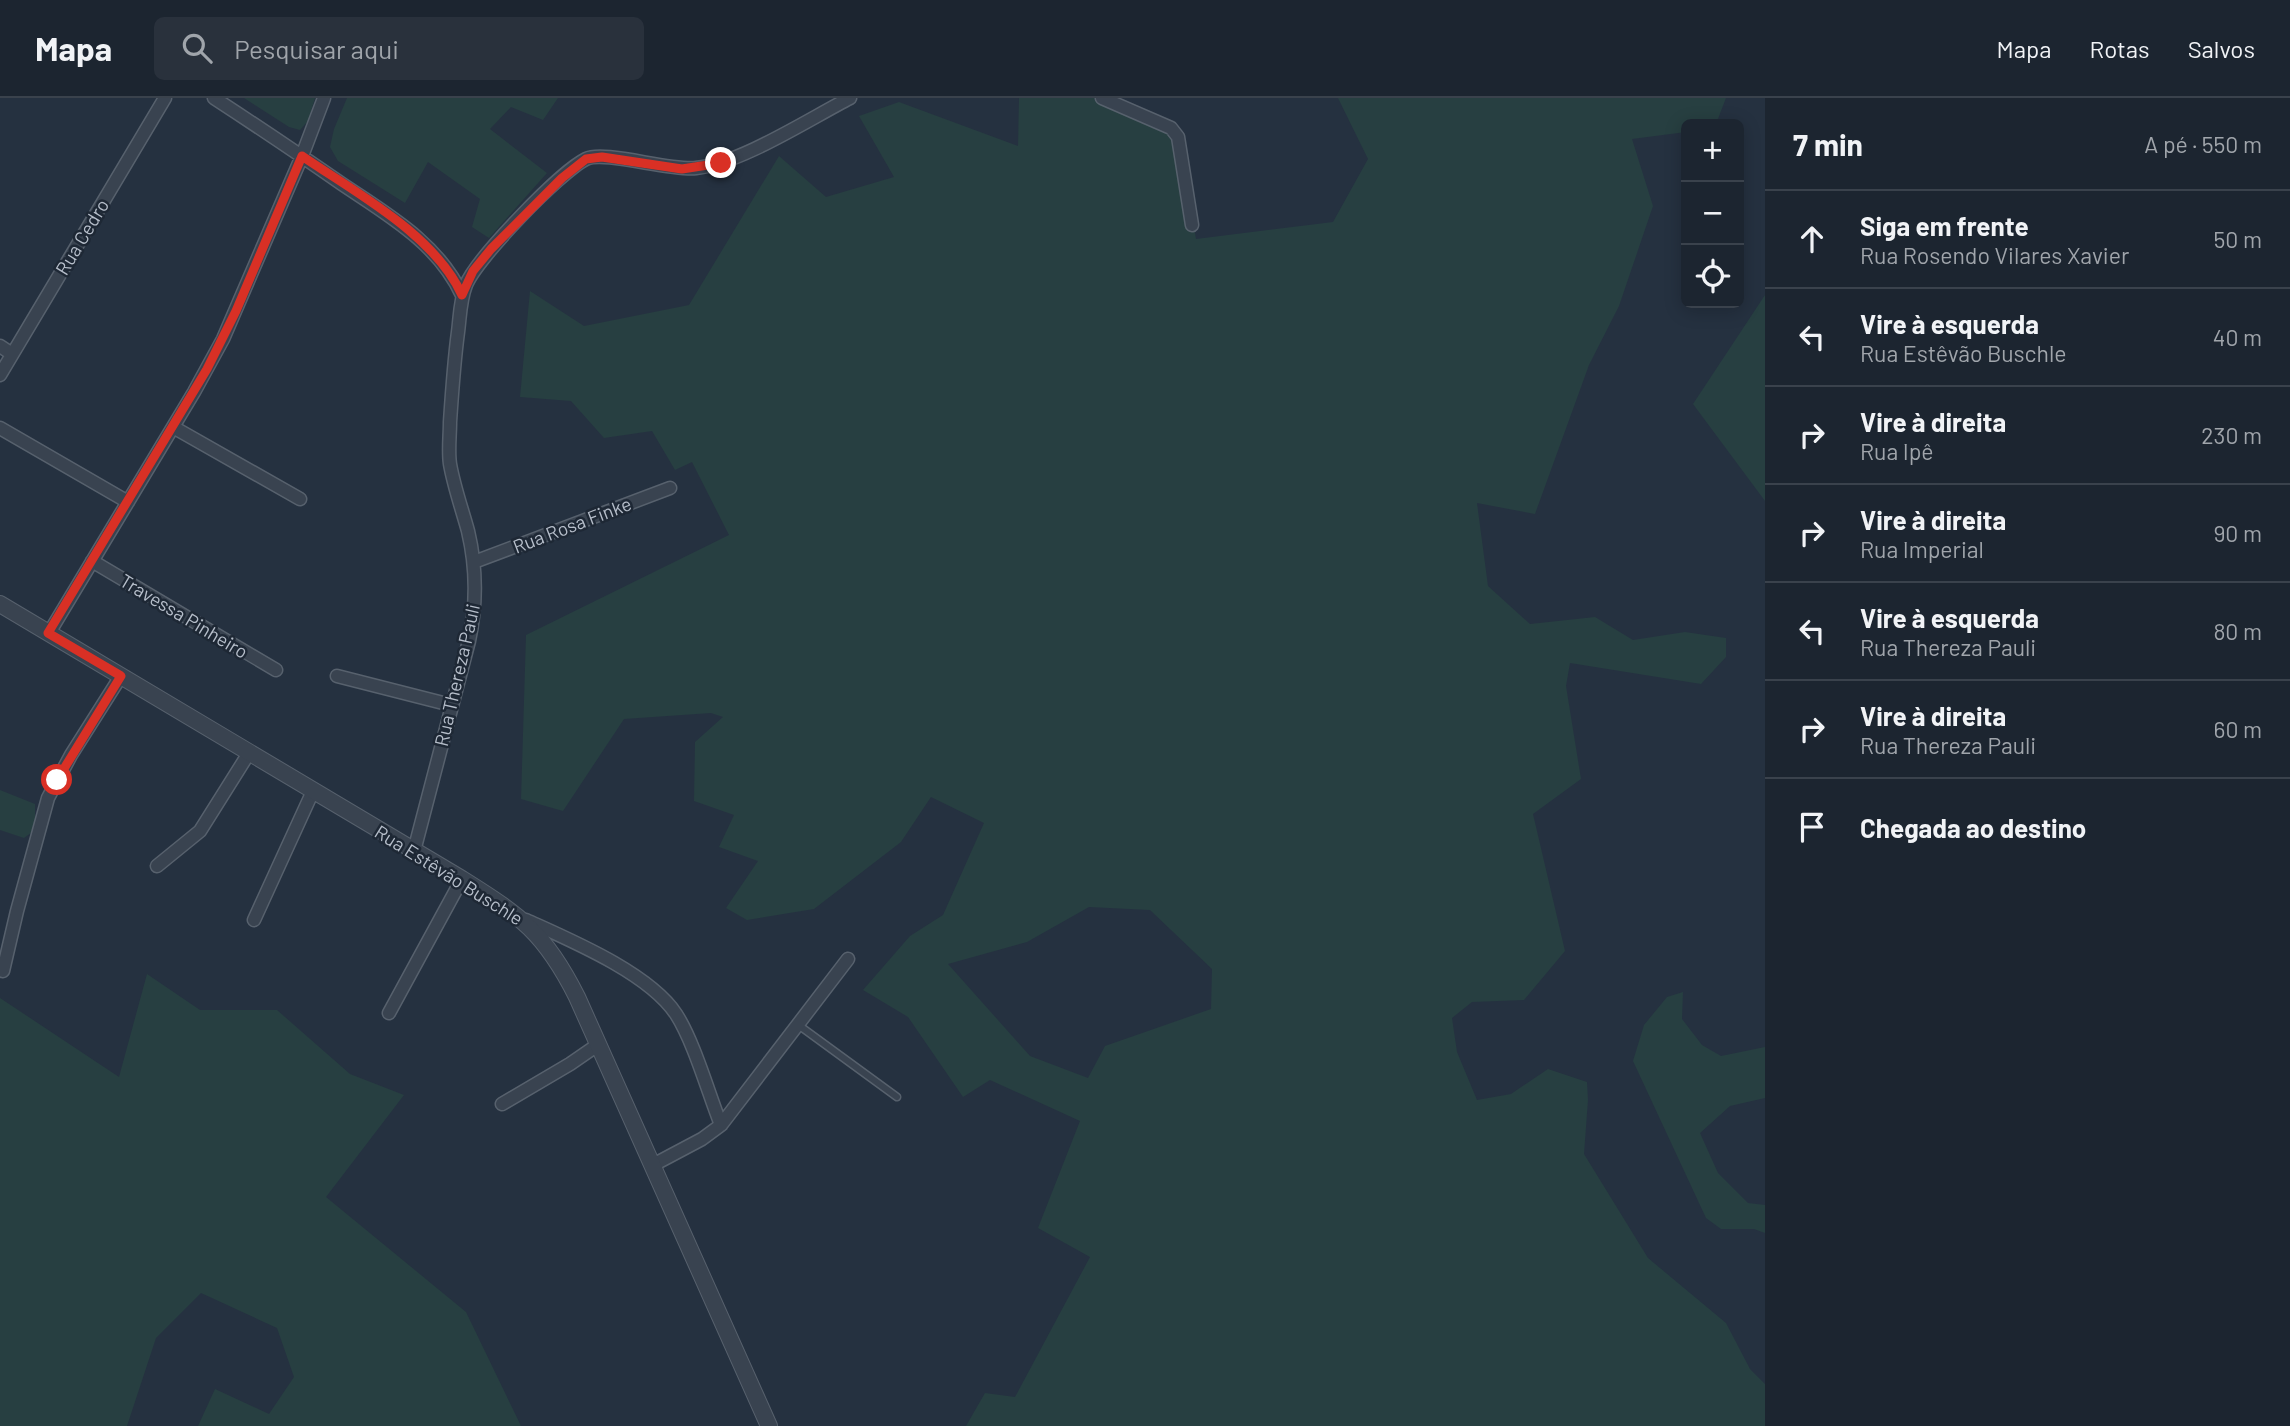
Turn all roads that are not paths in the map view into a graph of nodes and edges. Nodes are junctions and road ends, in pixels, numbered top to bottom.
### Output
1 (165, 98) edge
2 (214, 98) edge
3 (324, 98) edge
4 (850, 98) edge
5 (1101, 98) edge
6 (302, 156) junction
7 (1192, 225) dead end
8 (462, 295) junction
9 (0, 346) edge
10 (12, 354) junction
11 (0, 375) edge
12 (173, 427) junction
13 (0, 428) edge
14 (670, 488) dead end
15 (300, 499) dead end
16 (128, 502) junction
17 (92, 561) junction
18 (474, 562) junction
19 (0, 604) edge
20 (48, 633) junction
21 (276, 670) dead end
22 (121, 676) junction
23 (337, 676) dead end
24 (451, 705) junction
25 (249, 753) junction
26 (313, 791) junction
27 (414, 851) junction
28 (157, 866) dead end
29 (462, 879) junction
30 (521, 918) junction
31 (254, 920) dead end
32 (848, 959) dead end
33 (3, 971) dead end
34 (389, 1013) dead end
35 (797, 1024) junction
36 (599, 1044) junction
37 (897, 1097) dead end
38 (502, 1104) dead end
39 (721, 1125) junction
40 (653, 1166) junction
41 (769, 1426) edge

1 - 10 street, Rua Cedro
2 - 6 street
3 - 6 street
4 - 8 street, Rua Thereza Pauli
5 - 7 street
6 - 8 street
6 - 12 street
8 - 18 street, Rua Thereza Pauli
9 - 10 street
10 - 11 street, Rua Cedro
12 - 15 street
12 - 16 street
13 - 16 street
14 - 18 street, Rua Rosa Finke
16 - 17 street
17 - 20 street
17 - 21 street, Travessa Pinheiro
18 - 24 street, Rua Thereza Pauli
19 - 20 street, Rua Estêvão Buschle
20 - 22 street, Rua Estêvão Buschle
22 - 25 street, Rua Estêvão Buschle
22 - 33 street
23 - 24 street
24 - 27 street, Rua Thereza Pauli
25 - 26 street, Rua Estêvão Buschle
25 - 28 street
26 - 27 street, Rua Estêvão Buschle
26 - 31 street
27 - 29 street, Rua Estêvão Buschle
29 - 30 street, Rua Estêvão Buschle
29 - 34 street
30 - 36 street, Rua Estêvão Buschle
30 - 39 street
32 - 35 street
35 - 37 lane
35 - 39 street
36 - 38 street
36 - 40 street, Rua Estêvão Buschle
39 - 40 street
40 - 41 street, Rua Estêvão Buschle

